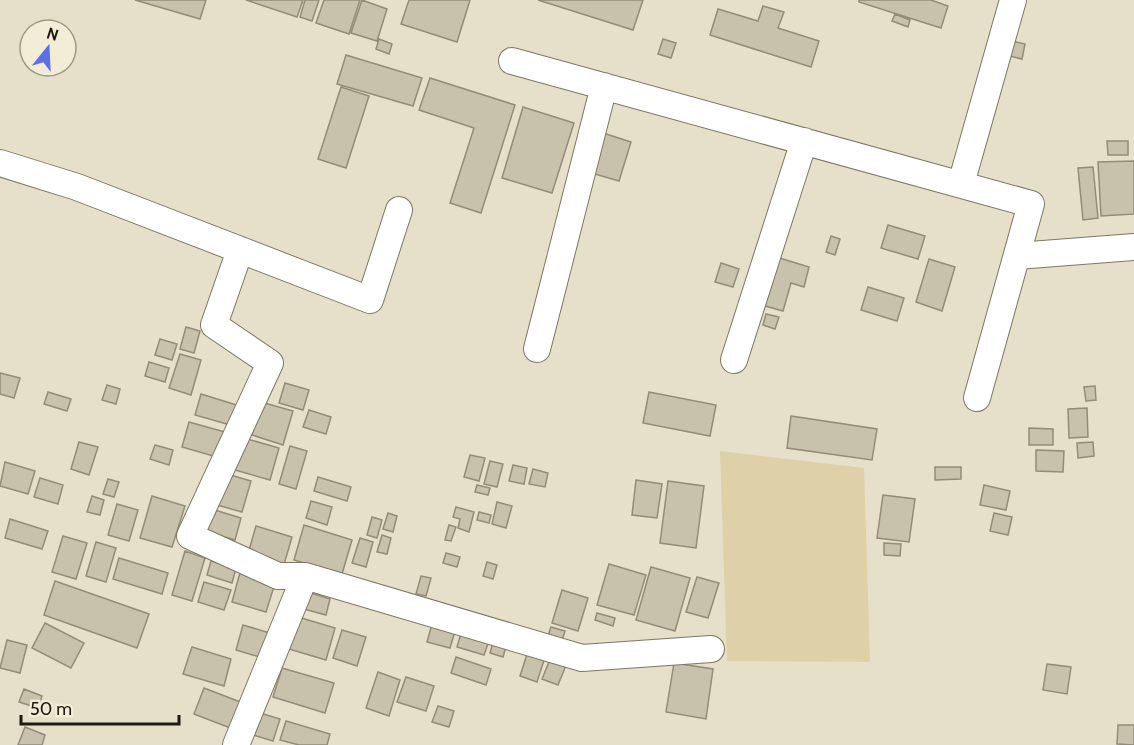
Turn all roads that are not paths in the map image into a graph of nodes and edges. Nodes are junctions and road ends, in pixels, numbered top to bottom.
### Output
1 (1013, 0) edge
2 (512, 61) dead end
3 (604, 86) junction
4 (804, 141) junction
5 (0, 163) edge
6 (961, 184) junction
7 (399, 210) dead end
8 (1134, 247) edge
9 (240, 250) junction
10 (1017, 255) junction
11 (537, 349) dead end
12 (734, 360) dead end
13 (977, 398) dead end
14 (305, 576) junction
15 (711, 649) dead end
16 (236, 745) edge

1 - 6 street
2 - 3 street
3 - 4 street
3 - 11 street
4 - 6 street
4 - 12 street
5 - 9 street
6 - 10 street
7 - 9 street
8 - 10 street
9 - 14 street
10 - 13 street
14 - 15 street
14 - 16 street

